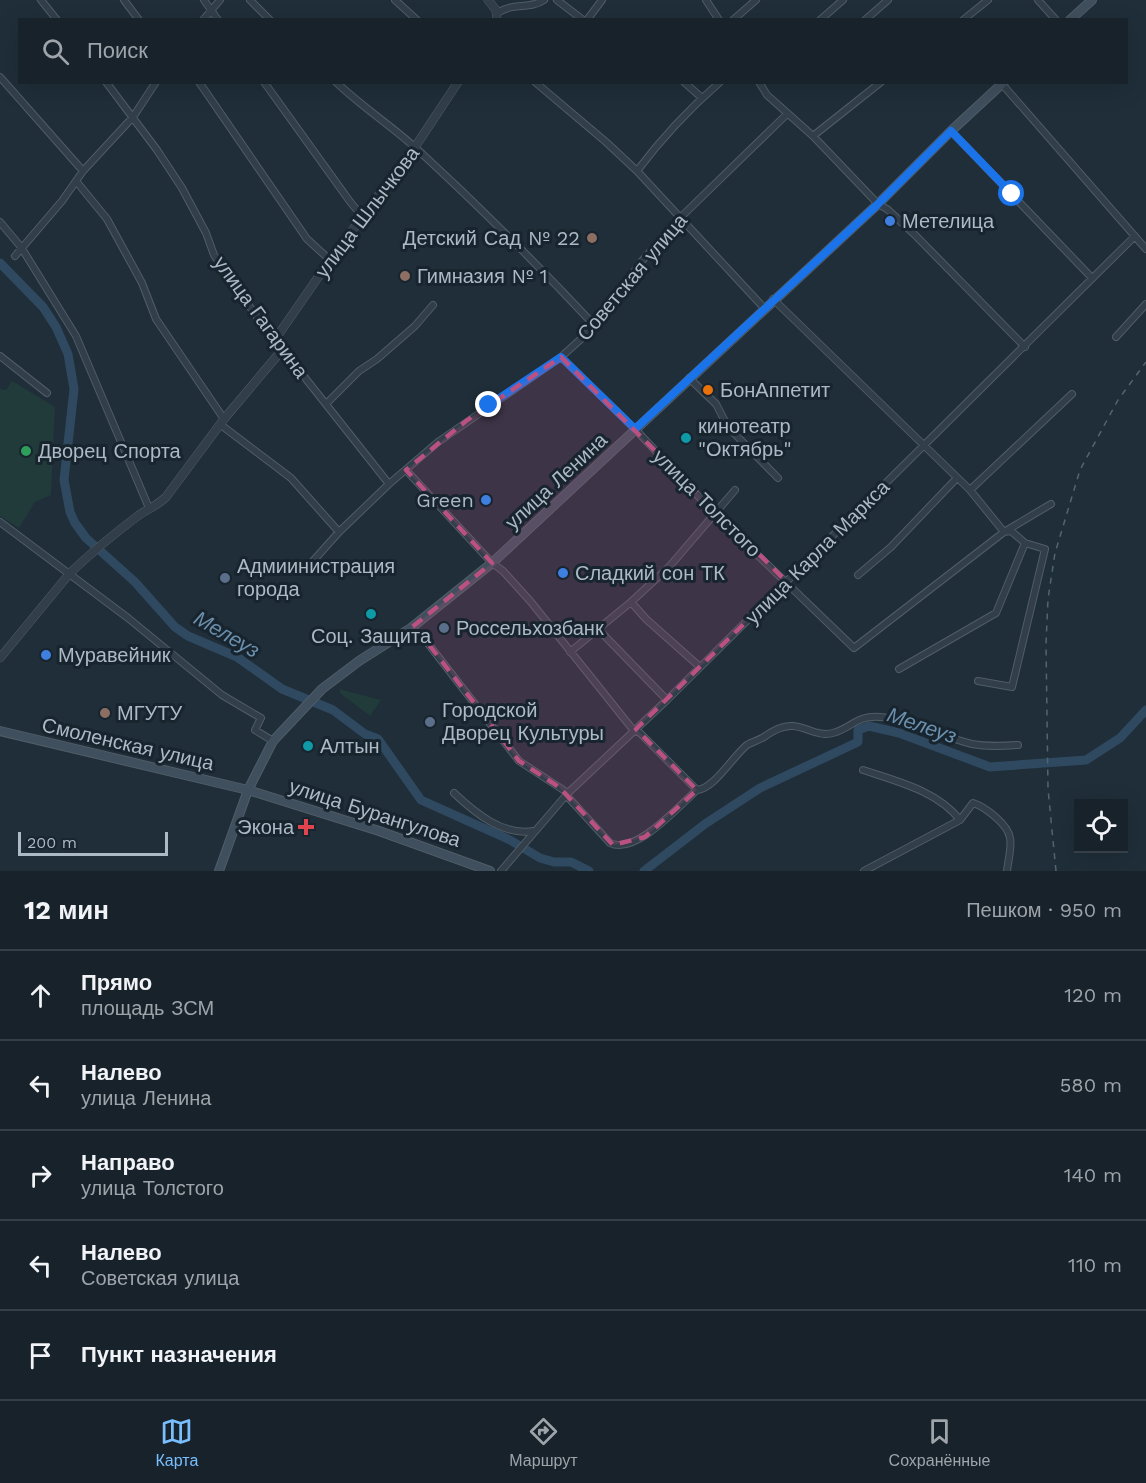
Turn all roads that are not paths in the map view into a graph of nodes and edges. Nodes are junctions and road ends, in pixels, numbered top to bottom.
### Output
1 (41, 0) edge
2 (124, 0) edge
3 (204, 0) edge
4 (220, 0) edge
5 (250, 0) edge
6 (395, 0) edge
7 (488, 0) edge
8 (544, 0) edge
9 (557, 0) edge
10 (602, 0) edge
11 (706, 0) edge
12 (756, 0) edge
13 (843, 0) edge
14 (888, 0) edge
15 (988, 0) edge
16 (1038, 0) edge
17 (1092, 0) edge
18 (210, 9) junction
19 (497, 16) edge
20 (55, 18) edge
21 (138, 18) edge
22 (204, 18) edge
23 (217, 18) edge
24 (268, 18) edge
25 (415, 18) edge
26 (585, 18) edge
27 (588, 18) edge
28 (718, 18) edge
29 (735, 18) edge
30 (822, 18) edge
31 (867, 18) edge
32 (966, 18) edge
33 (1054, 18) edge
34 (1072, 18) edge
35 (0, 77) edge
36 (108, 84) edge
37 (155, 84) edge
38 (200, 84) edge
39 (265, 84) edge
40 (338, 84) edge
41 (457, 84) edge
42 (537, 84) edge
43 (686, 84) edge
44 (718, 84) edge
45 (760, 84) edge
46 (878, 84) edge
47 (1002, 84) edge
48 (1004, 84) edge
49 (702, 98) junction
50 (787, 114) junction
51 (133, 117) junction
52 (951, 131) junction
53 (813, 136) junction
54 (415, 147) junction
55 (83, 171) junction
56 (636, 171) junction
57 (76, 181) junction
58 (878, 204) junction
59 (363, 217) junction
60 (680, 218) junction
61 (0, 222) edge
62 (1135, 236) junction
63 (21, 247) junction
64 (1146, 249) edge
65 (15, 256) dead end
66 (330, 260) junction
67 (1092, 278) junction
68 (774, 300) junction
69 (1146, 304) edge
70 (433, 305) dead end
71 (764, 308) junction
72 (594, 325) junction
73 (1116, 337) dead end
74 (274, 341) junction
75 (1025, 347) junction
76 (282, 350) junction
77 (0, 356) edge
78 (561, 357) junction
79 (689, 378) junction
80 (47, 393) dead end
81 (1072, 394) dead end
82 (327, 404) junction
83 (222, 422) junction
84 (635, 429) junction
85 (924, 447) junction
86 (406, 470) junction
87 (778, 478) dead end
88 (956, 479) junction
89 (389, 484) junction
90 (735, 490) dead end
91 (970, 490) junction
92 (1051, 504) dead end
93 (149, 508) junction
94 (716, 514) junction
95 (0, 522) edge
96 (339, 532) junction
97 (1004, 532) junction
98 (1025, 543) junction
99 (492, 563) junction
100 (305, 570) dead end
101 (70, 573) junction
102 (858, 575) dead end
103 (787, 582) junction
104 (631, 602) junction
105 (411, 628) junction
106 (598, 629) junction
107 (570, 652) junction
108 (0, 658) edge
109 (700, 668) junction
110 (899, 669) dead end
111 (978, 681) dead end
112 (667, 700) junction
113 (0, 731) edge
114 (634, 731) junction
115 (273, 741) junction
116 (1018, 744) dead end
117 (862, 770) dead end
118 (248, 790) junction
119 (697, 790) junction
120 (454, 793) dead end
121 (567, 794) junction
122 (960, 820) junction
123 (532, 833) junction
124 (219, 871) edge
125 (490, 871) edge
126 (501, 871) edge
127 (864, 871) edge
128 (1007, 871) edge

1 - 20 street
2 - 21 street
3 - 18 street
4 - 18 street
5 - 24 street
6 - 25 street
7 - 19 street
8 - 19 street
9 - 26 street
10 - 27 street
11 - 28 street
12 - 29 street
13 - 30 street
14 - 31 street
15 - 32 street
16 - 33 street
17 - 34 main road
18 - 22 street
18 - 23 street
35 - 55 street
36 - 51 street, улица Гагарина
37 - 51 street
38 - 66 street
39 - 59 street
40 - 54 street
41 - 54 street, улица Шлычкова
42 - 56 street
43 - 49 street
44 - 49 street
45 - 50 street
46 - 53 street
47 - 52 main road, улица Ленина
48 - 62 street
49 - 56 street
50 - 53 street
50 - 60 street, Советская улица
51 - 55 street
51 - 74 street, улица Гагарина
52 - 58 main road, улица Ленина
52 - 67 street
53 - 58 street
54 - 59 street, улица Шлычкова
54 - 72 street
55 - 57 street
56 - 60 street
57 - 63 street
57 - 83 street
58 - 68 main road, улица Ленина
58 - 75 street
59 - 66 street, улица Шлычкова
60 - 71 street
60 - 72 street, Советская улица
61 - 63 street
62 - 64 street
62 - 67 street, улица Карла Маркса
63 - 65 street
63 - 93 street
66 - 74 street, улица Шлычкова
67 - 75 street, улица Карла Маркса
68 - 71 main road, улица Ленина
68 - 85 street
69 - 73 street
70 - 82 street
71 - 79 main road, улица Ленина
72 - 78 street, Советская улица
74 - 76 street, улица Гагарина
75 - 85 street, улица Карла Маркса
76 - 82 street, улица Гагарина
76 - 83 street
77 - 80 street
78 - 84 street, улица Толстого
78 - 86 street, Советская улица
79 - 84 main road, улица Ленина
79 - 87 street
81 - 91 street
82 - 89 street, улица Гагарина
83 - 93 street
83 - 96 street
84 - 94 street, улица Толстого
84 - 99 main road, улица Ленина
85 - 88 street
85 - 103 street, улица Карла Маркса
86 - 89 street, Советская улица
86 - 99 street
88 - 91 street
88 - 102 street
89 - 96 street, Советская улица
90 - 94 street
91 - 97 street
92 - 97 street
93 - 101 street
94 - 103 street, улица Толстого
94 - 104 street
95 - 101 street
96 - 100 street, Советская улица
97 - 98 street
97 - 103 street, улица Толстого
98 - 110 street
98 - 111 street
99 - 105 main road, улица Ленина
99 - 107 street
101 - 108 street
101 - 115 street
103 - 109 street, улица Карла Маркса
104 - 106 street
104 - 109 street
105 - 115 main road, улица Ленина
105 - 121 street
106 - 107 street
106 - 112 street
107 - 114 street
109 - 112 street, улица Карла Маркса
112 - 114 street, улица Карла Маркса
113 - 118 main road, Смоленская улица
114 - 119 street
114 - 121 street, улица Карла Маркса
115 - 118 main road, улица Ленина
116 - 119 street
117 - 122 street
118 - 124 main road, улица Ленина
118 - 125 main road, улица Бурангулова
119 - 121 street
120 - 123 street
121 - 123 street, улица Карла Маркса
122 - 127 street
122 - 128 street
123 - 126 street, улица Карла Маркса

